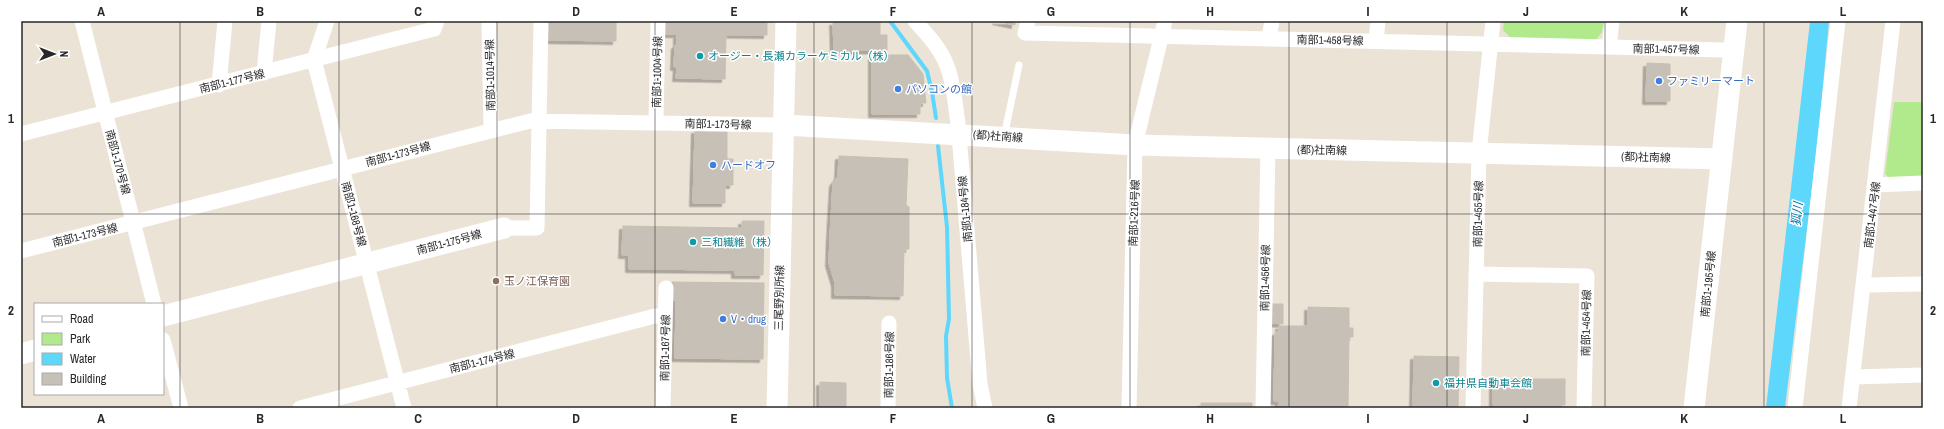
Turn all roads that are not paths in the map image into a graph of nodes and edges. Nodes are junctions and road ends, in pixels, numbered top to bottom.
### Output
1 (82, 21) edge
2 (225, 21) edge
3 (269, 21) edge
4 (327, 21) edge
5 (437, 21) edge
6 (489, 21) edge
7 (541, 21) edge
8 (658, 21) edge
9 (786, 21) edge
10 (915, 21) edge
11 (1165, 21) edge
12 (1272, 21) edge
13 (1378, 21) edge
14 (1493, 21) edge
15 (1612, 21) edge
16 (1737, 21) edge
17 (1838, 21) edge
18 (1893, 21) edge
19 (1026, 27) edge
20 (1161, 36) junction
21 (1268, 38) junction
22 (1376, 41) junction
23 (1490, 44) junction
24 (1609, 47) junction
25 (1724, 50) dead end
26 (314, 60) junction
27 (1019, 65) dead end
28 (264, 73) junction
29 (219, 85) junction
30 (105, 112) junction
31 (540, 120) junction
32 (656, 122) junction
33 (784, 125) junction
34 (1006, 127) dead end
35 (491, 130) junction
36 (21, 134) edge
37 (958, 134) junction
38 (1136, 145) junction
39 (1268, 149) junction
40 (1479, 153) junction
41 (1722, 159) junction
42 (342, 169) junction
43 (1923, 183) edge
44 (1875, 185) junction
45 (134, 223) junction
46 (504, 228) joint
47 (21, 251) edge
48 (367, 263) junction
49 (1477, 274) junction
50 (1923, 284) edge
51 (1863, 285) junction
52 (666, 288) dead end
53 (154, 303) edge
54 (164, 316) edge
55 (665, 316) junction
56 (889, 323) dead end
57 (164, 344) edge
58 (34, 350) edge
59 (21, 354) edge
60 (1923, 374) edge
61 (1853, 376) junction
62 (397, 383) junction
63 (181, 408) edge
64 (300, 408) edge
65 (404, 408) edge
66 (663, 408) edge
67 (777, 408) edge
68 (888, 408) edge
69 (985, 408) edge
70 (1129, 408) edge
71 (1263, 408) edge
72 (1474, 408) edge
73 (1584, 408) edge
74 (1694, 408) edge
75 (1795, 408) edge
76 (1849, 408) edge

1 - 30 street, 南部1-170号線
2 - 29 street
3 - 28 street
4 - 26 street
5 - 26 street, 南部1-177号線
6 - 35 street, 南部1-1014号線
7 - 31 street, 南部1-175号線
8 - 32 street, 南部1-1004号線
9 - 33 street, 三尾野別所線
10 - 37 street, 南部1-184号線
11 - 20 street, 南部1-216号線
12 - 21 street
13 - 22 street
14 - 23 street, 南部1-455号線
15 - 24 street
16 - 41 street
17 - 75 street
18 - 44 street, 南部1-447号線
19 - 20 street, 南部1-458号線
20 - 21 street, 南部1-458号線
20 - 38 street, 南部1-216号線
21 - 22 street, 南部1-458号線
22 - 23 street, 南部1-458号線
23 - 24 street, 南部1-458号線
23 - 40 street, 南部1-455号線
24 - 25 street, 南部1-457号線
26 - 28 street, 南部1-177号線
26 - 42 street, 南部1-168号線
27 - 34 lane
28 - 29 street, 南部1-177号線
29 - 30 street, 南部1-177号線
30 - 36 street, 南部1-177号線
30 - 45 street, 南部1-170号線
31 - 32 street, 南部1-173号線
31 - 35 street, 南部1-173号線
31 - 46 street, 南部1-175号線
32 - 33 street, 南部1-173号線
33 - 37 street, (都)社南線
33 - 67 street, 三尾野別所線
35 - 42 street, 南部1-173号線
37 - 38 street, (都)社南線
37 - 69 street, 南部1-184号線
38 - 39 street, (都)社南線
38 - 70 street, 南部1-216号線
39 - 40 street, (都)社南線
39 - 71 street, 南部1-456号線
40 - 41 street, (都)社南線
40 - 49 street, 南部1-455号線
41 - 74 street, 南部1-195号線
42 - 45 street, 南部1-173号線
42 - 48 street, 南部1-168号線
43 - 44 street
44 - 51 street, 南部1-447号線
45 - 47 street, 南部1-173号線
45 - 53 street, 南部1-170号線
46 - 48 street, 南部1-175号線
48 - 54 street, 南部1-175号線
48 - 62 street, 南部1-168号線
49 - 72 street, 南部1-455号線
49 - 73 street, 南部1-454号線
50 - 51 street
51 - 61 street, 南部1-447号線
52 - 55 street, 南部1-167号線
55 - 62 street, 南部1-174号線
55 - 66 street, 南部1-167号線
56 - 68 street, 南部1-186号線
57 - 63 street
58 - 59 street
60 - 61 street
61 - 76 street, 南部1-447号線
62 - 64 street, 南部1-174号線
62 - 65 street, 南部1-168号線

